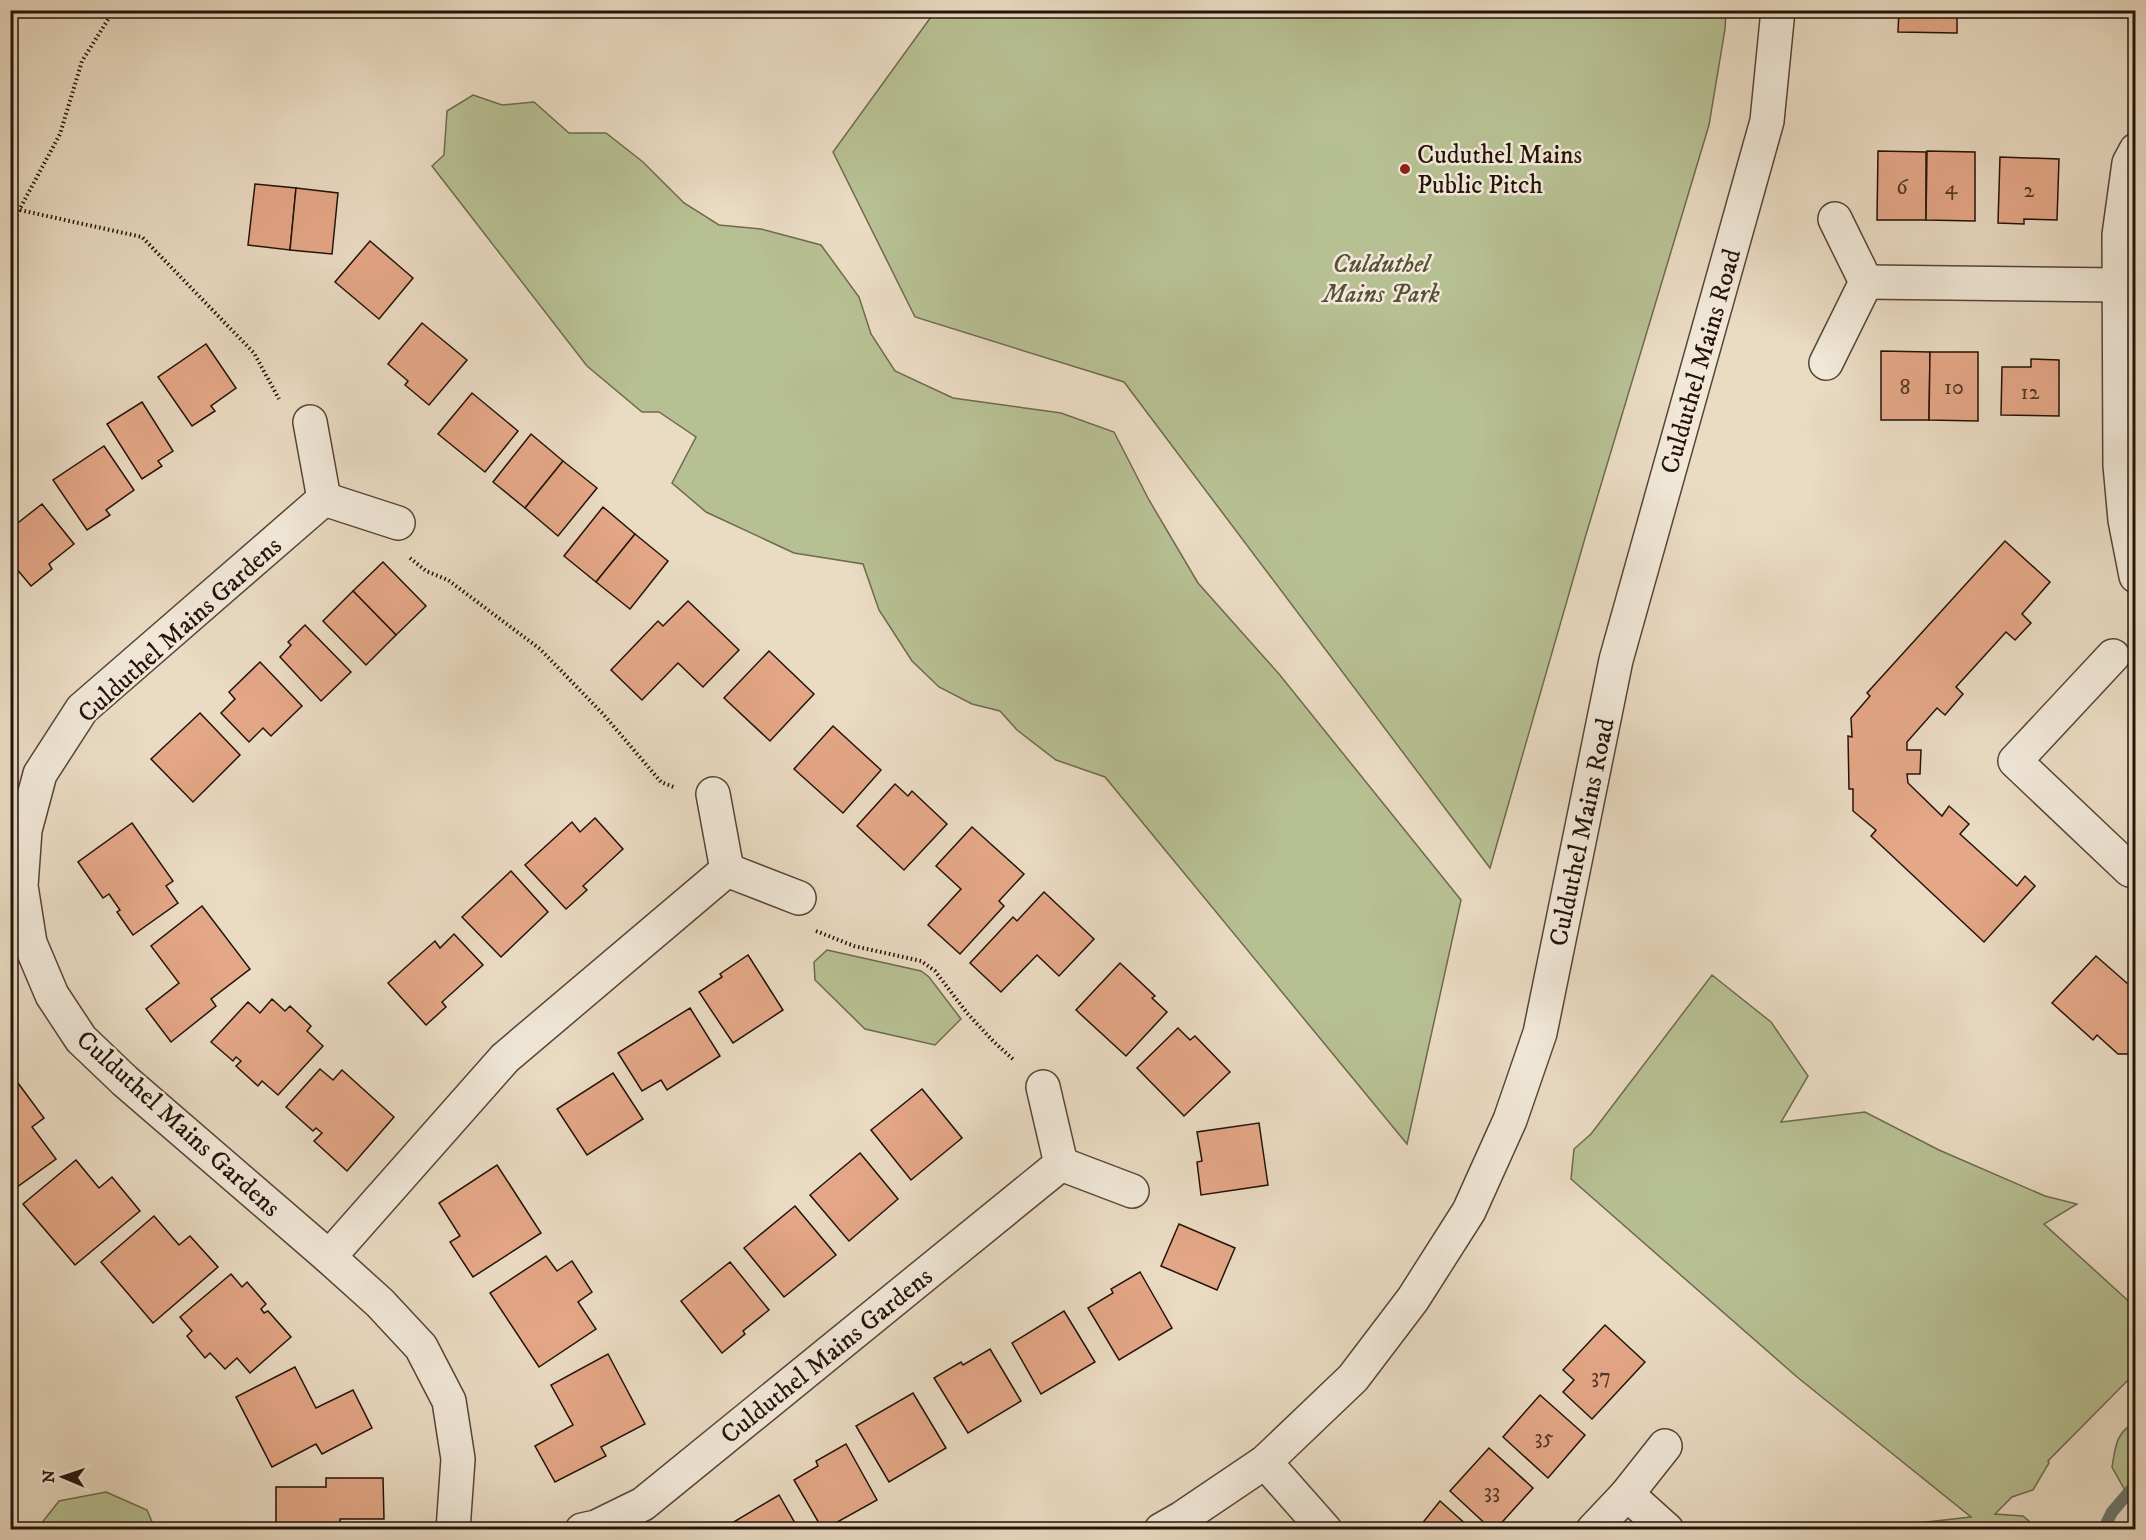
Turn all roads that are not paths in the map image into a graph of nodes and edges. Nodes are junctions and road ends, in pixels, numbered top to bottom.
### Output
1 (1778, 10) edge
2 (2136, 150) edge
3 (1835, 219) dead end
4 (1866, 282) junction
5 (2119, 285) junction
6 (1826, 363) dead end
7 (310, 422) road end
8 (324, 499) junction
9 (398, 523) road end
10 (2136, 576) edge
11 (2113, 656) dead end
12 (712, 794) road end
13 (2136, 864) edge
14 (727, 870) junction
15 (799, 898) road end
16 (1043, 1087) road end
17 (1060, 1164) junction
18 (1132, 1191) dead end
19 (329, 1257) junction
20 (1665, 1446) dead end
21 (1265, 1462) junction
22 (1627, 1494) junction
23 (453, 1530) edge
24 (582, 1530) edge
25 (1161, 1530) edge
26 (1325, 1530) edge
27 (1593, 1530) edge
28 (1667, 1530) edge

1 - 21 street, Culduthel Mains Road
2 - 5 street
3 - 4 street
4 - 5 street
4 - 6 street
5 - 10 street
7 - 8 street
8 - 9 street
8 - 19 street, Culduthel Mains Gardens
11 - 13 street
12 - 14 street
14 - 15 street
14 - 19 street
16 - 17 street
17 - 18 street
17 - 24 street, Culduthel Mains Gardens
19 - 23 street, Culduthel Mains Gardens
20 - 22 street
21 - 25 street, Culduthel Mains Road
21 - 26 street
22 - 27 street
22 - 28 street

